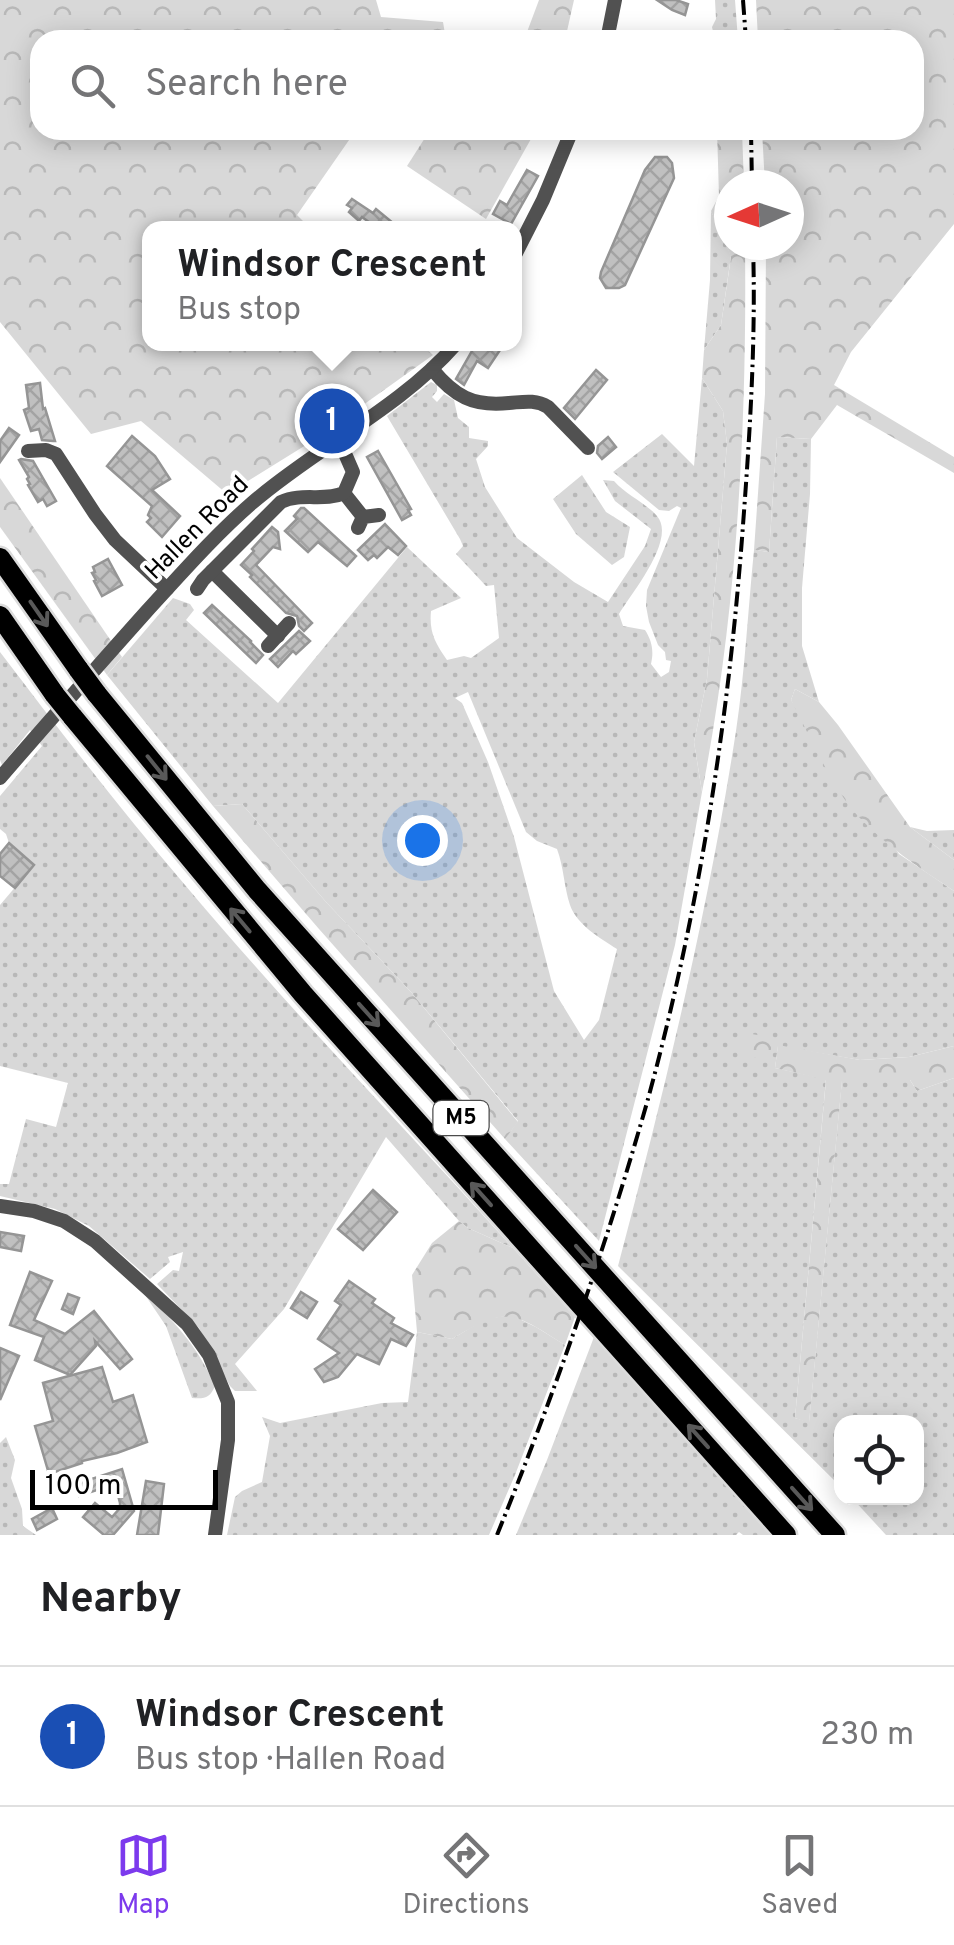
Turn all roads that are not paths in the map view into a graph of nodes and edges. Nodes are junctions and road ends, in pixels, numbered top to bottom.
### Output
1 (615, 0) edge
2 (609, 30) edge
3 (568, 140) edge
4 (522, 242) edge
5 (449, 351) edge
6 (432, 369) junction
7 (336, 439) junction
8 (588, 448) dead end
9 (28, 451) dead end
10 (344, 492) junction
11 (367, 520) dead end
12 (0, 558) edge
13 (212, 571) junction
14 (198, 589) dead end
15 (167, 590) junction
16 (0, 616) edge
17 (289, 623) dead end
18 (0, 778) edge
19 (0, 1206) edge
20 (215, 1535) edge
21 (786, 1535) edge
22 (835, 1535) edge

1 - 2 street
3 - 4 street
5 - 6 street, Hallen Road
6 - 7 street, Hallen Road
6 - 8 street
7 - 10 street
7 - 15 street, Hallen Road
9 - 15 street
10 - 11 street
10 - 13 street
12 -> 22 highway, M5, bridge
13 - 14 street
13 - 17 street
15 - 18 street, Hallen Road
21 -> 16 highway, M5, bridge
19 - 20 street

